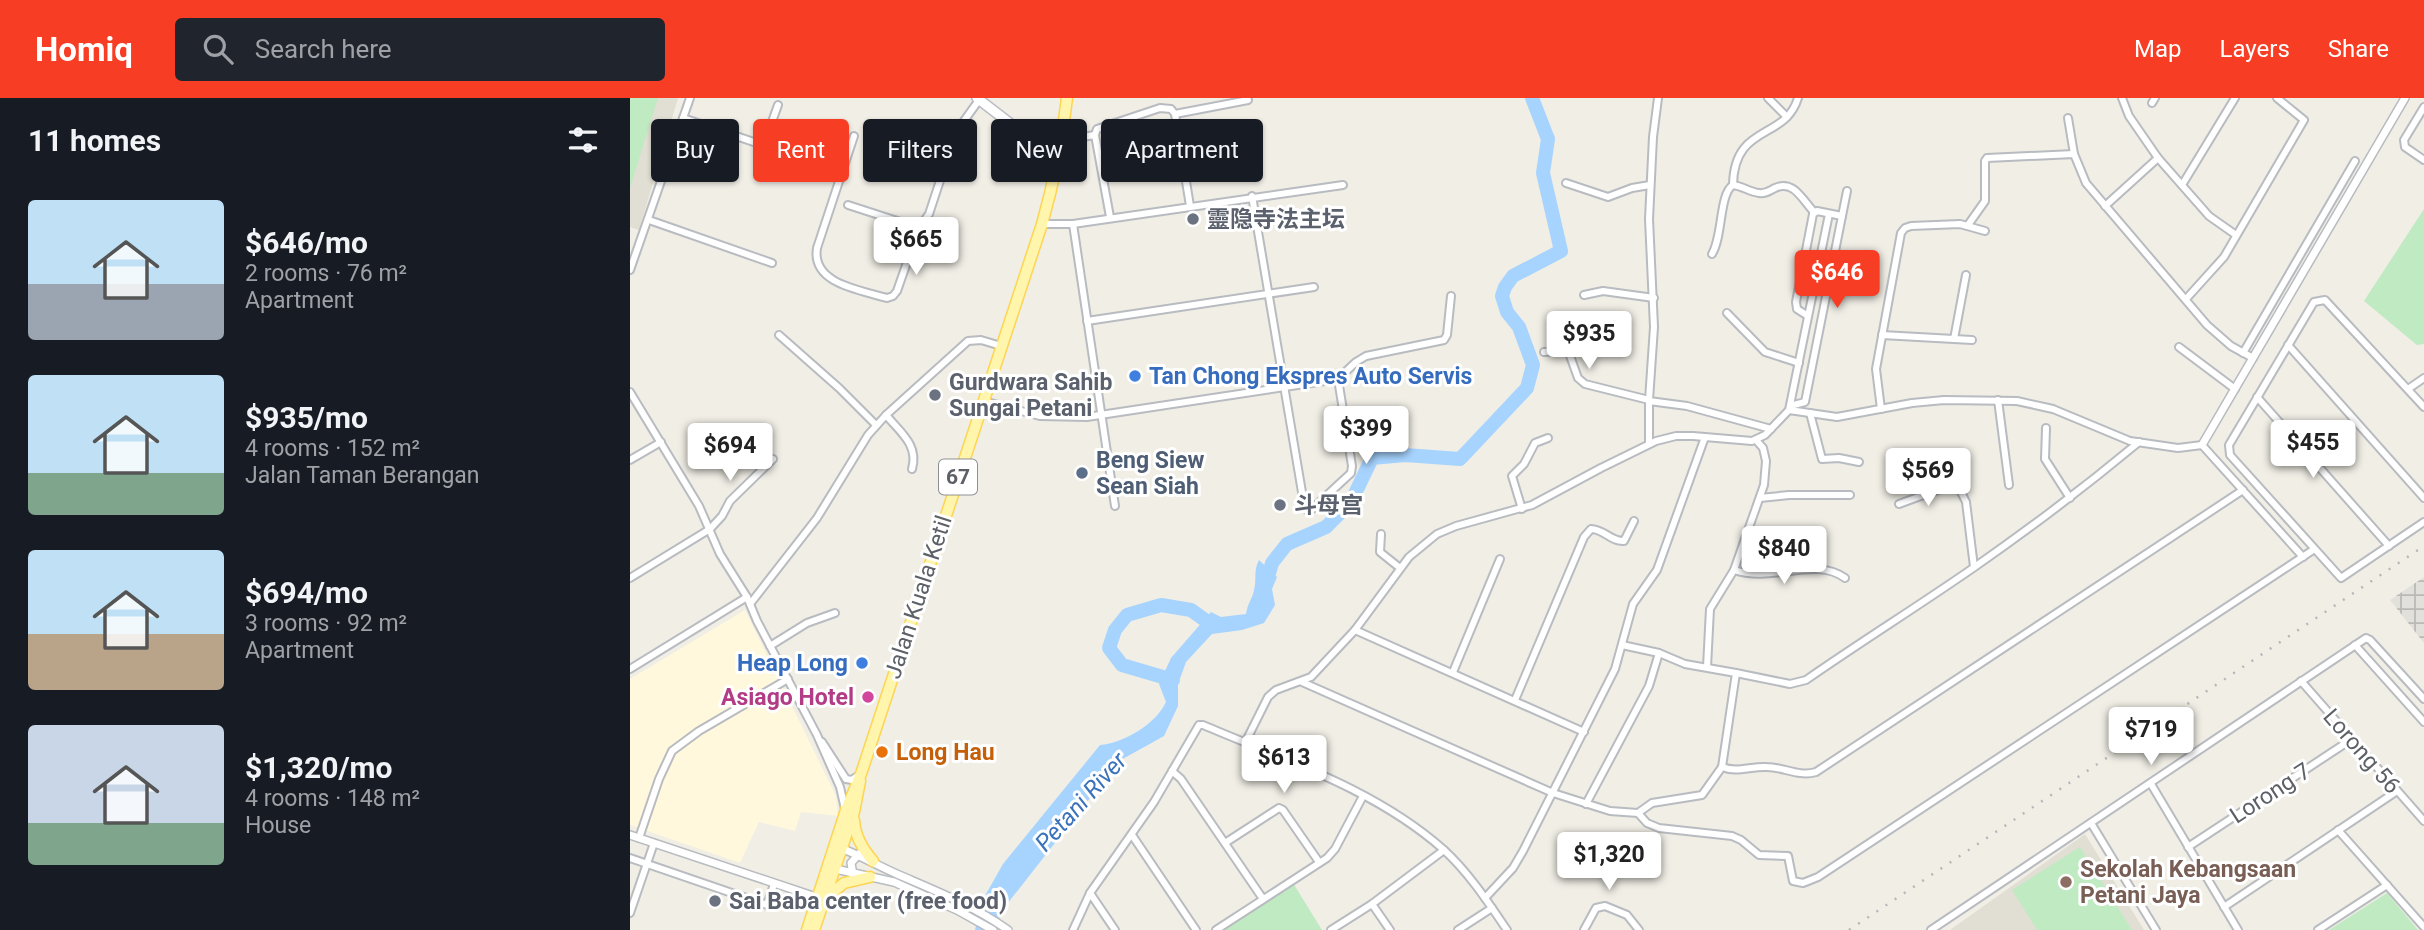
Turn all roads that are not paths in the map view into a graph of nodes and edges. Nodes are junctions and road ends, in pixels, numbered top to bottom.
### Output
1 (690, 98) edge
2 (1067, 98) edge
3 (1658, 98) edge
4 (1768, 98) edge
5 (1798, 98) edge
6 (2122, 98) edge
7 (2235, 98) edge
8 (2277, 98) edge
9 (2405, 98) edge
10 (978, 99) edge
11 (1248, 100) dead end
12 (778, 105) dead end
13 (2424, 107) edge
14 (1175, 114) junction
15 (1787, 117) junction
16 (683, 118) junction
17 (2068, 118) dead end
18 (773, 119) edge
19 (1004, 119) edge
20 (1065, 119) edge
21 (1095, 135) junction
22 (854, 136) dead end
23 (1087, 137) edge
24 (753, 140) edge
25 (849, 151) edge
26 (2074, 154) junction
27 (2158, 158) junction
28 (2424, 160) edge
29 (2356, 161) dead end
30 (839, 182) edge
31 (1055, 182) edge
32 (1566, 183) dead end
33 (1343, 185) dead end
34 (1732, 185) junction
35 (2182, 185) junction
36 (1650, 186) junction
37 (1847, 191) dead end
38 (1252, 196) junction
39 (848, 205) dead end
40 (1190, 206) junction
41 (2105, 206) junction
42 (1814, 212) junction
43 (1829, 214) junction
44 (1842, 216) junction
45 (1110, 217) junction
46 (649, 220) junction
47 (1042, 224) junction
48 (1073, 224) junction
49 (1968, 225) junction
50 (919, 228) junction
51 (1985, 230) dead end
52 (2236, 235) junction
53 (1712, 254) dead end
54 (772, 263) dead end
55 (630, 270) edge
56 (1966, 275) dead end
57 (1314, 288) dead end
58 (1269, 295) junction
59 (1584, 295) dead end
60 (1451, 296) dead end
61 (1654, 298) junction
62 (2186, 299) junction
63 (1727, 313) dead end
64 (1808, 316) junction
65 (1087, 321) junction
66 (779, 335) dead end
67 (1882, 335) junction
68 (1954, 339) junction
69 (1972, 340) dead end
70 (2288, 345) junction
71 (1001, 346) junction
72 (2179, 346) dead end
73 (1544, 352) dead end
74 (2243, 353) junction
75 (2253, 358) junction
76 (1799, 363) junction
77 (2424, 378) edge
78 (1338, 379) junction
79 (1285, 388) junction
80 (2235, 389) junction
81 (2408, 389) junction
82 (630, 392) edge
83 (2257, 397) junction
84 (1998, 400) junction
85 (983, 401) junction
86 (1649, 401) junction
87 (2424, 407) edge
88 (1790, 408) junction
89 (1881, 409) junction
90 (1810, 413) junction
91 (886, 415) junction
92 (1100, 416) junction
93 (876, 425) junction
94 (2046, 428) dead end
95 (1771, 429) junction
96 (1704, 437) junction
97 (1548, 438) dead end
98 (1756, 440) junction
99 (661, 442) junction
100 (2139, 442) junction
101 (1649, 443) junction
102 (2202, 445) junction
103 (773, 459) dead end
104 (630, 460) edge
105 (1859, 462) dead end
106 (912, 469) dead end
107 (2009, 485) dead end
108 (2243, 490) junction
109 (1850, 495) dead end
110 (1760, 498) junction
111 (2070, 498) junction
112 (2424, 498) edge
113 (1899, 504) dead end
114 (1115, 506) dead end
115 (1521, 509) junction
116 (1634, 521) dead end
117 (2424, 522) edge
118 (710, 529) junction
119 (1381, 534) dead end
120 (2389, 546) junction
121 (2314, 550) junction
122 (2303, 557) junction
123 (1500, 559) dead end
124 (1974, 567) junction
125 (1400, 568) junction
126 (1734, 570) junction
127 (630, 578) edge
128 (1846, 578) dead end
129 (748, 601) junction
130 (835, 613) dead end
131 (1355, 630) junction
132 (1622, 645) junction
133 (2355, 645) junction
134 (770, 646) junction
135 (1659, 653) junction
136 (1707, 667) junction
137 (630, 669) edge
138 (1452, 672) junction
139 (1736, 673) junction
140 (788, 679) junction
141 (2301, 681) junction
142 (1302, 682) junction
143 (2424, 699) edge
144 (1516, 700) junction
145 (2424, 722) edge
146 (1584, 732) junction
147 (817, 735) junction
148 (2352, 739) junction
149 (1245, 743) junction
150 (1722, 767) junction
151 (1172, 771) junction
152 (861, 774) junction
153 (2151, 783) junction
154 (2397, 791) junction
155 (1553, 793) junction
156 (1363, 796) junction
157 (1586, 804) junction
158 (850, 811) junction
159 (1638, 813) junction
160 (2424, 821) edge
161 (2091, 822) junction
162 (2338, 830) junction
163 (630, 835) edge
164 (1132, 835) junction
165 (639, 838) junction
166 (654, 843) junction
167 (1226, 843) junction
168 (838, 847) junction
169 (2188, 847) junction
170 (1444, 850) junction
171 (859, 854) junction
172 (630, 858) edge
173 (873, 861) junction
174 (1319, 862) junction
175 (647, 863) junction
176 (831, 868) junction
177 (853, 875) junction
178 (870, 877) junction
179 (774, 884) junction
180 (2387, 885) junction
181 (919, 888) junction
182 (1090, 893) junction
183 (1485, 898) junction
184 (821, 899) junction
185 (1263, 899) junction
186 (1372, 904) junction
187 (2224, 907) junction
188 (1492, 908) junction
189 (630, 913) edge
190 (2424, 927) edge
191 (807, 930) edge
192 (814, 930) edge
193 (993, 930) edge
194 (1008, 930) edge
195 (1073, 930) edge
196 (1115, 930) edge
197 (1196, 930) edge
198 (1216, 930) edge
199 (1331, 930) edge
200 (1390, 930) edge
201 (1458, 930) edge
202 (1507, 930) edge
203 (1584, 930) edge
204 (1639, 930) edge
205 (1931, 930) edge
206 (2156, 930) edge
207 (2238, 930) edge
208 (2318, 930) edge

1 - 16 street
2 - 20 main road, Jalan Kuala Ketil / 67
3 - 36 street
4 - 15 street
5 - 15 street
6 - 27 street
7 - 35 street
8 - 52 street
9 - 75 street
10 - 19 main road
10 - 50 street
11 - 14 street
12 - 18 street
13 - 28 street
14 - 21 street
14 - 40 street
15 - 34 street
16 - 24 street
16 - 46 street
17 - 26 street
21 - 23 street
21 - 45 street
22 - 25 street
26 - 41 street
26 - 49 street
27 - 35 street
27 - 41 street
29 - 74 street
30 - 50 street
31 - 47 main road, Jalan Kuala Ketil / 67
32 - 36 street
33 - 38 street
34 - 42 street
34 - 53 street
35 - 52 street
36 - 61 street
37 - 44 street
38 - 40 street
38 - 58 street
39 - 50 street
40 - 45 street
41 - 62 street
42 - 43 street
42 - 64 street
43 - 44 street
43 - 64 street
44 - 88 street
45 - 48 street
46 - 54 street
46 - 55 street
47 - 48 street
47 - 71 main road, Jalan Kuala Ketil / 67
48 - 65 street
49 - 51 street
49 - 67 street
52 - 62 street
56 - 68 street
57 - 58 street
58 - 65 street
58 - 79 street
59 - 61 street
60 - 78 street
61 - 86 street
62 - 74 street
63 - 76 street
64 - 76 street
65 - 92 street
66 - 93 street
67 - 68 street
67 - 89 street
68 - 69 street
70 - 81 street
70 - 83 street
70 - 112 street
71 - 85 main road, Jalan Kuala Ketil / 67
71 - 91 street
72 - 80 street
73 - 86 street
74 - 75 street
75 - 80 street
76 - 88 street
77 - 81 street
78 - 79 street
78 - 79 street
79 - 92 street
80 - 102 street
81 - 87 street
82 - 99 street
83 - 120 street
83 - 121 street
84 - 89 street
84 - 100 street
84 - 107 street
85 - 92 street
85 - 152 main road, Jalan Kuala Ketil / 67
86 - 95 street
86 - 101 street
88 - 90 street
88 - 95 street
89 - 90 street
90 - 105 street
91 - 93 street
91 - 106 street
92 - 114 street
93 - 129 street
94 - 111 street
95 - 98 street
96 - 98 street
96 - 101 street
96 - 132 street
97 - 115 street
98 - 110 street
99 - 104 street
99 - 118 street
100 - 102 street
100 - 111 street
101 - 115 street
102 - 108 street
103 - 118 street
108 - 122 street
108 - 150 street
109 - 110 street
110 - 126 street
111 - 124 street
113 - 124 street
115 - 125 street
116 - 144 street
117 - 120 street
118 - 127 street
118 - 129 street
119 - 125 street
120 - 121 street
121 - 122 street
122 - 159 street
123 - 138 street
124 - 139 street
125 - 131 street
126 - 128 street
126 - 136 street
129 - 134 street
129 - 137 street
130 - 134 street
131 - 138 street
131 - 142 street
132 - 135 street
132 - 146 street
133 - 141 street
133 - 143 street
133 - 145 street
134 - 140 street
135 - 136 street
135 - 157 street
136 - 139 street
138 - 144 street
139 - 150 street
140 - 147 street
140 - 165 street
141 - 148 street, Lorong 56
141 - 153 street
142 - 149 street
142 - 155 street
144 - 146 street
146 - 155 street
147 - 152 street
147 - 158 street
148 - 154 street, Lorong 56
148 - 169 street, Lorong 7
149 - 151 street
149 - 156 street
150 - 159 street
151 - 164 street
151 - 167 street
152 - 158 main road, Jalan Kuala Ketil / 67
153 - 161 street
153 - 169 street
154 - 160 street, Lorong 56
154 - 162 street
155 - 157 street
155 - 183 street
156 - 170 street
156 - 174 street
157 - 159 street
158 - 168 main road, Jalan Kuala Ketil / 67
158 - 173 main road
161 - 205 street
161 - 206 street
162 - 180 street
162 - 187 street
163 - 165 street
164 - 182 street
164 - 197 street
165 - 166 street
166 - 175 street
166 - 179 street
167 - 174 street
167 - 185 street
168 - 171 street
168 - 176 main road, Jalan Kuala Ketil / 67
169 - 187 street
170 - 183 street
170 - 186 street
171 - 173 street
171 - 177 street
172 - 175 street
173 - 181 street
174 - 185 street
175 - 179 street
175 - 189 street
176 - 177 street
176 - 184 main road, Jalan Kuala Ketil / 67
177 - 178 street
178 - 181 street
178 - 184 main road
179 - 184 street
180 - 190 street
180 - 208 street
181 - 193 street
181 - 194 street
182 - 195 street
182 - 196 street
183 - 188 street
184 - 191 main road, Jalan Kuala Ketil / 67
184 - 192 main road, Jalan Kuala Ketil / 67
185 - 198 street
186 - 199 street
186 - 200 street
187 - 207 street
188 - 201 street
188 - 202 street
203 - 204 street

